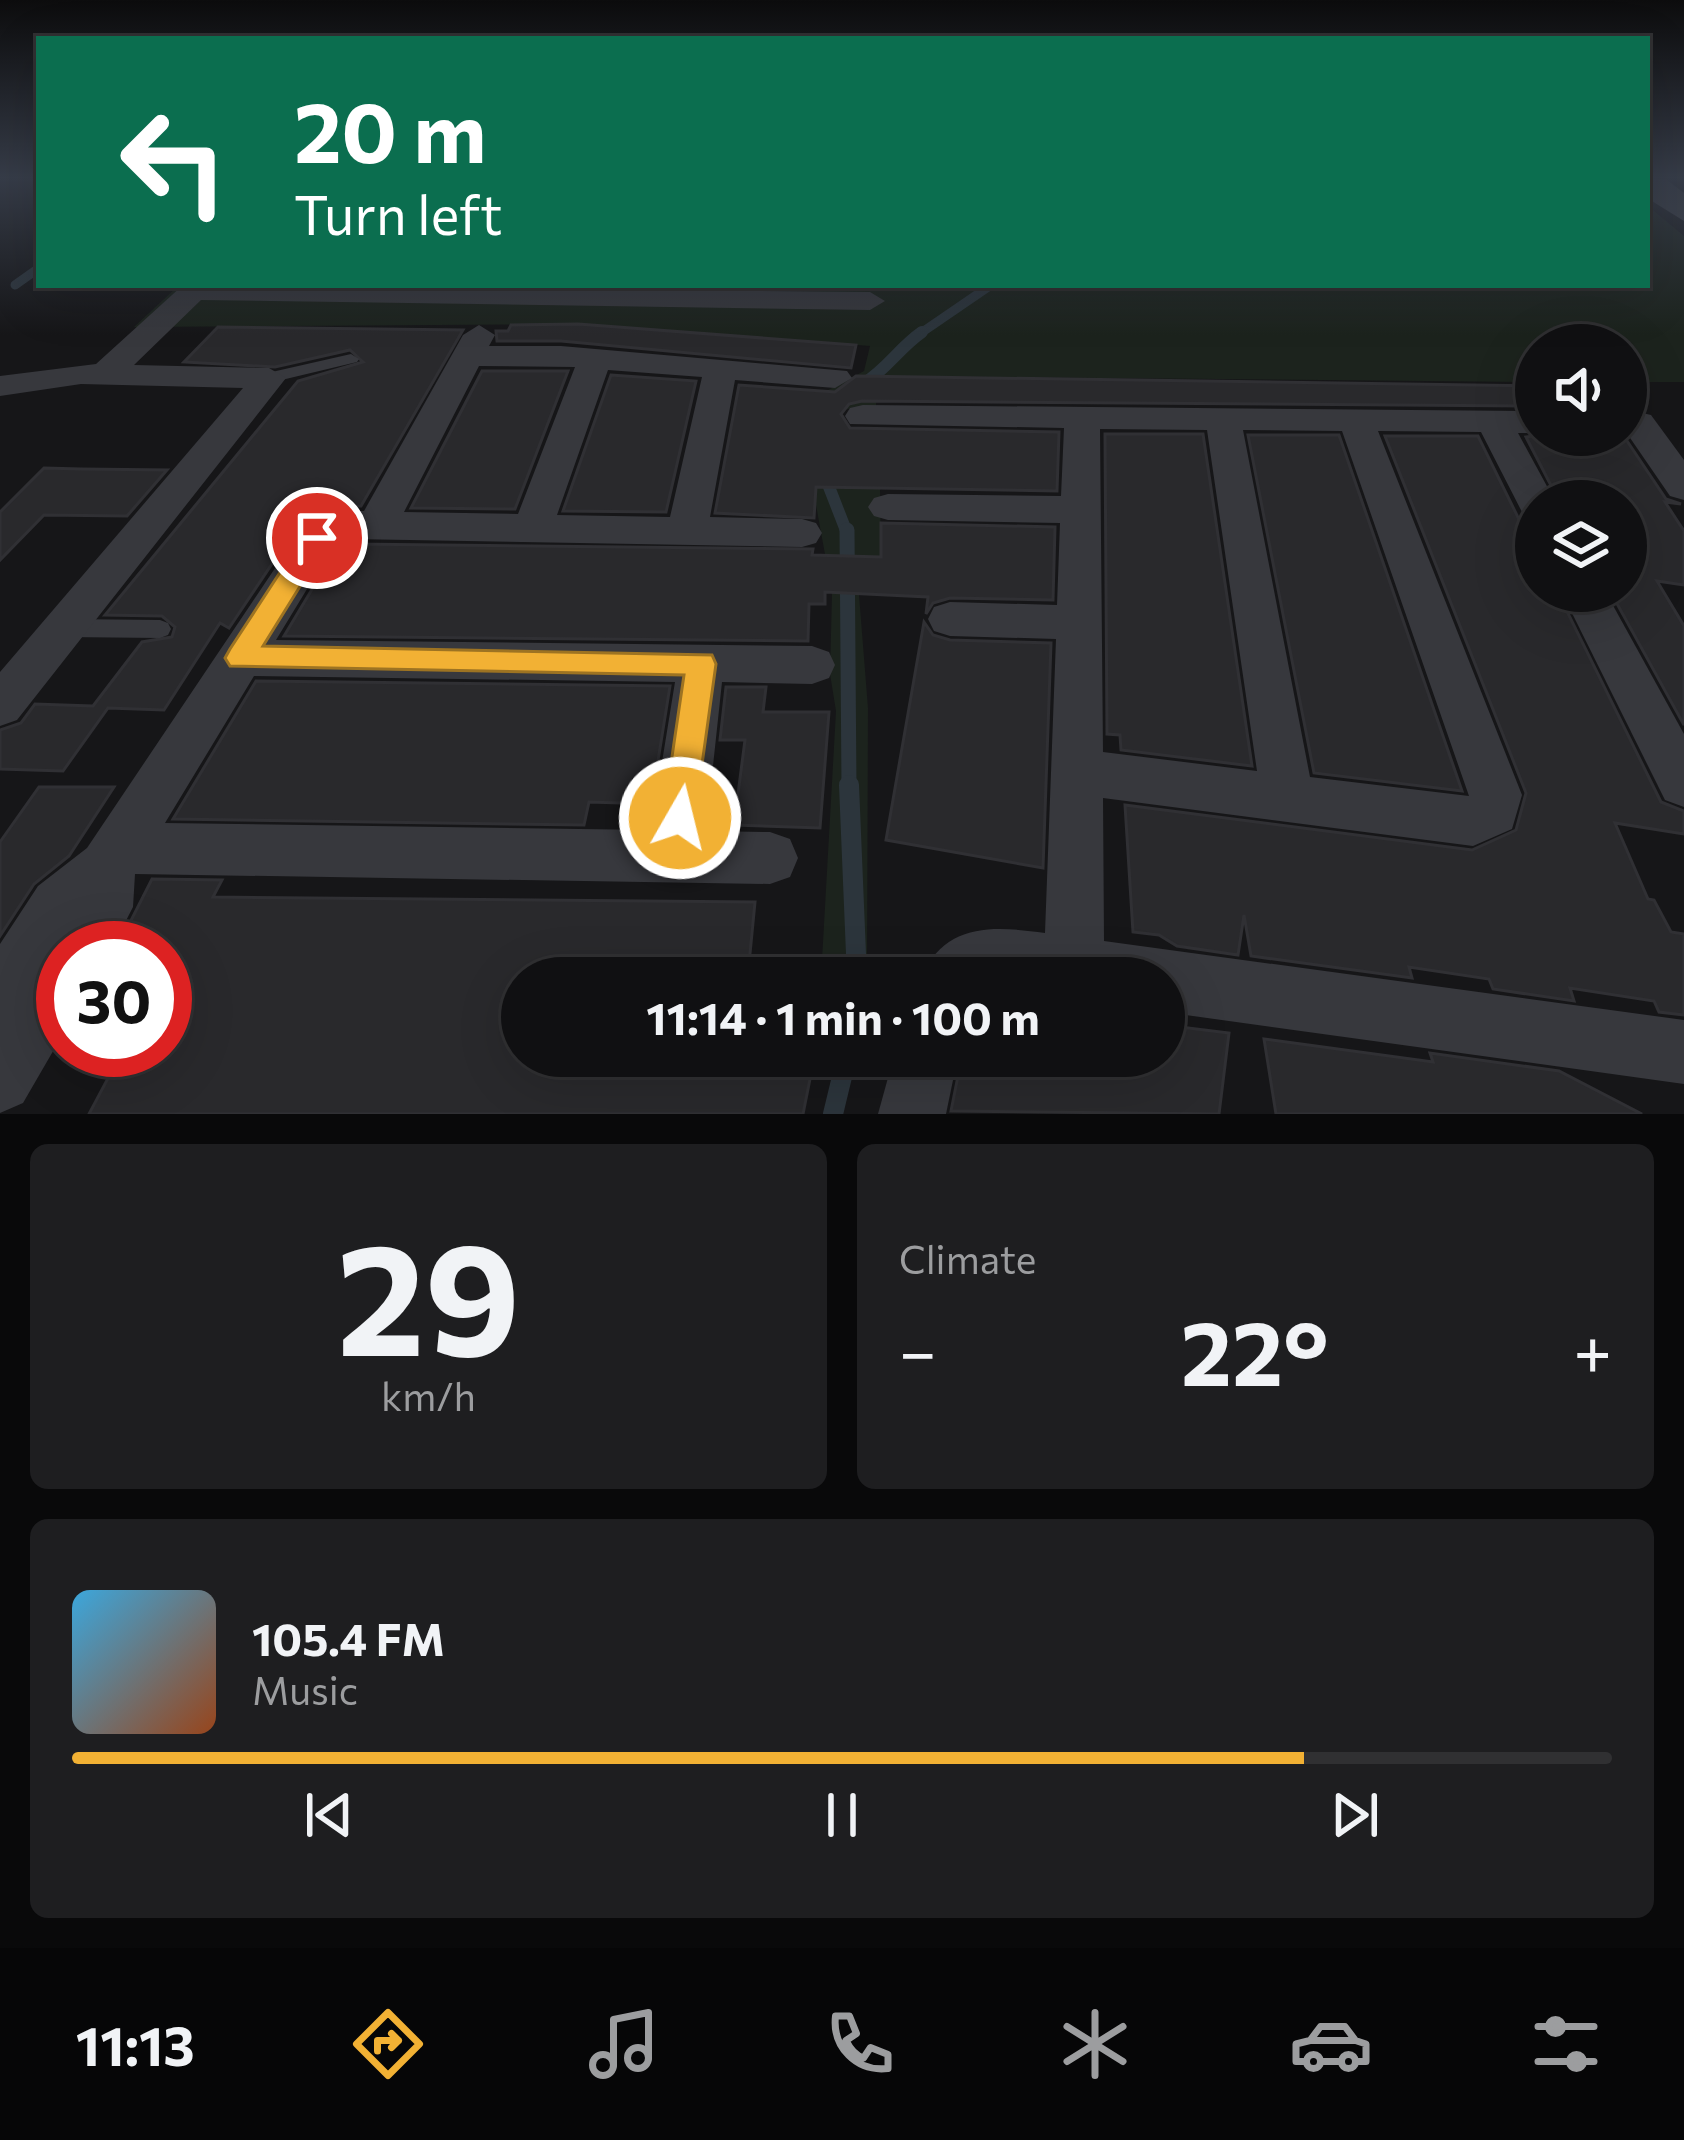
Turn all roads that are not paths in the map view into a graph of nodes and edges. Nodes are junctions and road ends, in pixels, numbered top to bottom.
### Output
1 (197, 288) edge
2 (588, 289) edge
3 (870, 301) dead end
4 (595, 358) junction
5 (351, 359) dead end
6 (721, 368) junction
7 (105, 374) junction
8 (269, 378) junction
9 (835, 378) dead end
10 (0, 386) edge
11 (863, 416) dead end
12 (1082, 418) junction
13 (1223, 419) junction
14 (1356, 421) junction
15 (1494, 422) junction
16 (1515, 422) edge
17 (1647, 431) edge
18 (1524, 480) edge
19 (1684, 487) edge
20 (888, 507) dead end
21 (1081, 510) junction
22 (376, 527) junction
23 (532, 529) junction
24 (687, 531) junction
25 (802, 533) dead end
26 (1593, 612) edge
27 (950, 619) dead end
28 (1080, 623) junction
29 (64, 628) junction
30 (160, 629) dead end
31 (240, 658) junction
32 (701, 664) junction
33 (812, 665) dead end
34 (0, 706) edge
35 (1078, 772) junction
36 (1684, 784) edge
37 (1288, 798) junction
38 (675, 856) junction
39 (113, 858) junction
40 (770, 858) dead end
41 (95, 921) edge
42 (1075, 957) edge
43 (1185, 984) edge
44 (0, 999) edge
45 (36, 1020) edge
46 (1684, 1052) edge
47 (921, 1077) edge
48 (0, 1080) edge
49 (912, 1114) edge

1 - 2 street
1 - 7 street
2 - 3 street
4 - 6 street
4 - 22 street
4 - 23 street
5 - 8 lane
6 - 9 street
6 - 24 street
7 - 8 street
7 - 10 street
8 - 29 street
11 - 12 street
12 - 13 street
12 - 21 street
13 - 14 street
13 - 37 street
14 - 15 street
14 - 37 street
15 - 16 street
15 - 18 street
17 - 19 street
20 - 21 street
21 - 28 street
22 - 23 street
22 - 31 street
23 - 24 street
24 - 25 street
26 - 36 street
27 - 28 street
28 - 35 street
29 - 30 lane
29 - 34 street
31 - 32 street
31 - 39 street
32 - 33 street
32 - 38 street
35 - 37 street
35 - 42 street
38 - 39 street
38 - 40 street
39 - 41 street
39 - 44 street
43 - 46 street
45 - 48 street
47 - 49 street

